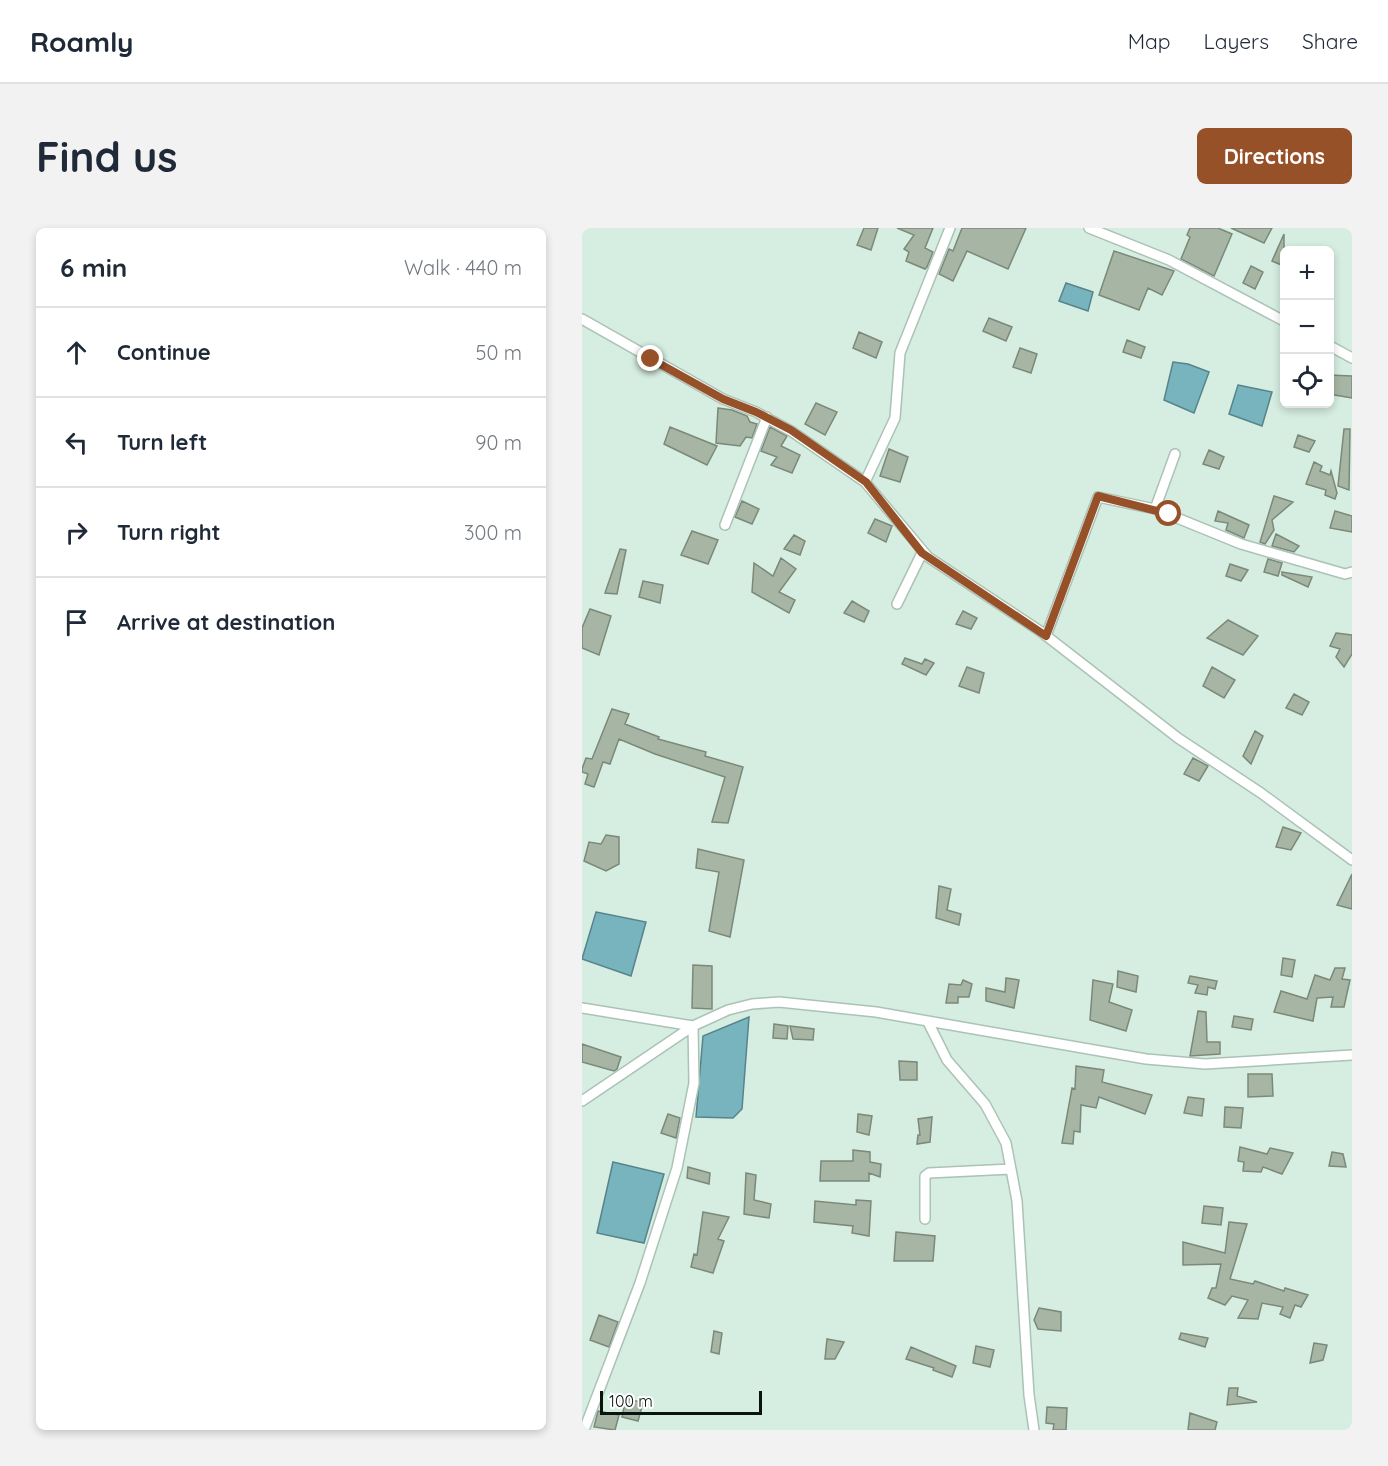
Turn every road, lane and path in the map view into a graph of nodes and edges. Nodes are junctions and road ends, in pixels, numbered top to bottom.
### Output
1 (950, 228) edge
2 (1089, 228) edge
3 (582, 319) edge
4 (1280, 319) edge
5 (1334, 349) edge
6 (1352, 358) edge
7 (767, 417) junction
8 (1175, 454) dead end
9 (866, 482) junction
10 (1155, 509) junction
11 (725, 525) dead end
12 (922, 553) junction
13 (1352, 572) edge
14 (897, 604) dead end
15 (1046, 636) junction
16 (1352, 860) edge
17 (582, 1008) edge
18 (928, 1022) junction
19 (693, 1026) junction
20 (1352, 1055) edge
21 (582, 1101) edge
22 (1011, 1169) junction
23 (925, 1219) dead end
24 (584, 1430) edge
25 (1034, 1430) edge

1 - 9 street
2 - 4 street
3 - 7 street
5 - 6 street
7 - 9 street
7 - 11 street
8 - 10 street
9 - 12 street
10 - 13 street
10 - 15 street
12 - 14 street
12 - 15 street
15 - 16 street
17 - 19 street
18 - 19 street
18 - 20 street
18 - 22 street
19 - 21 street
19 - 24 street
22 - 23 street
22 - 25 street

